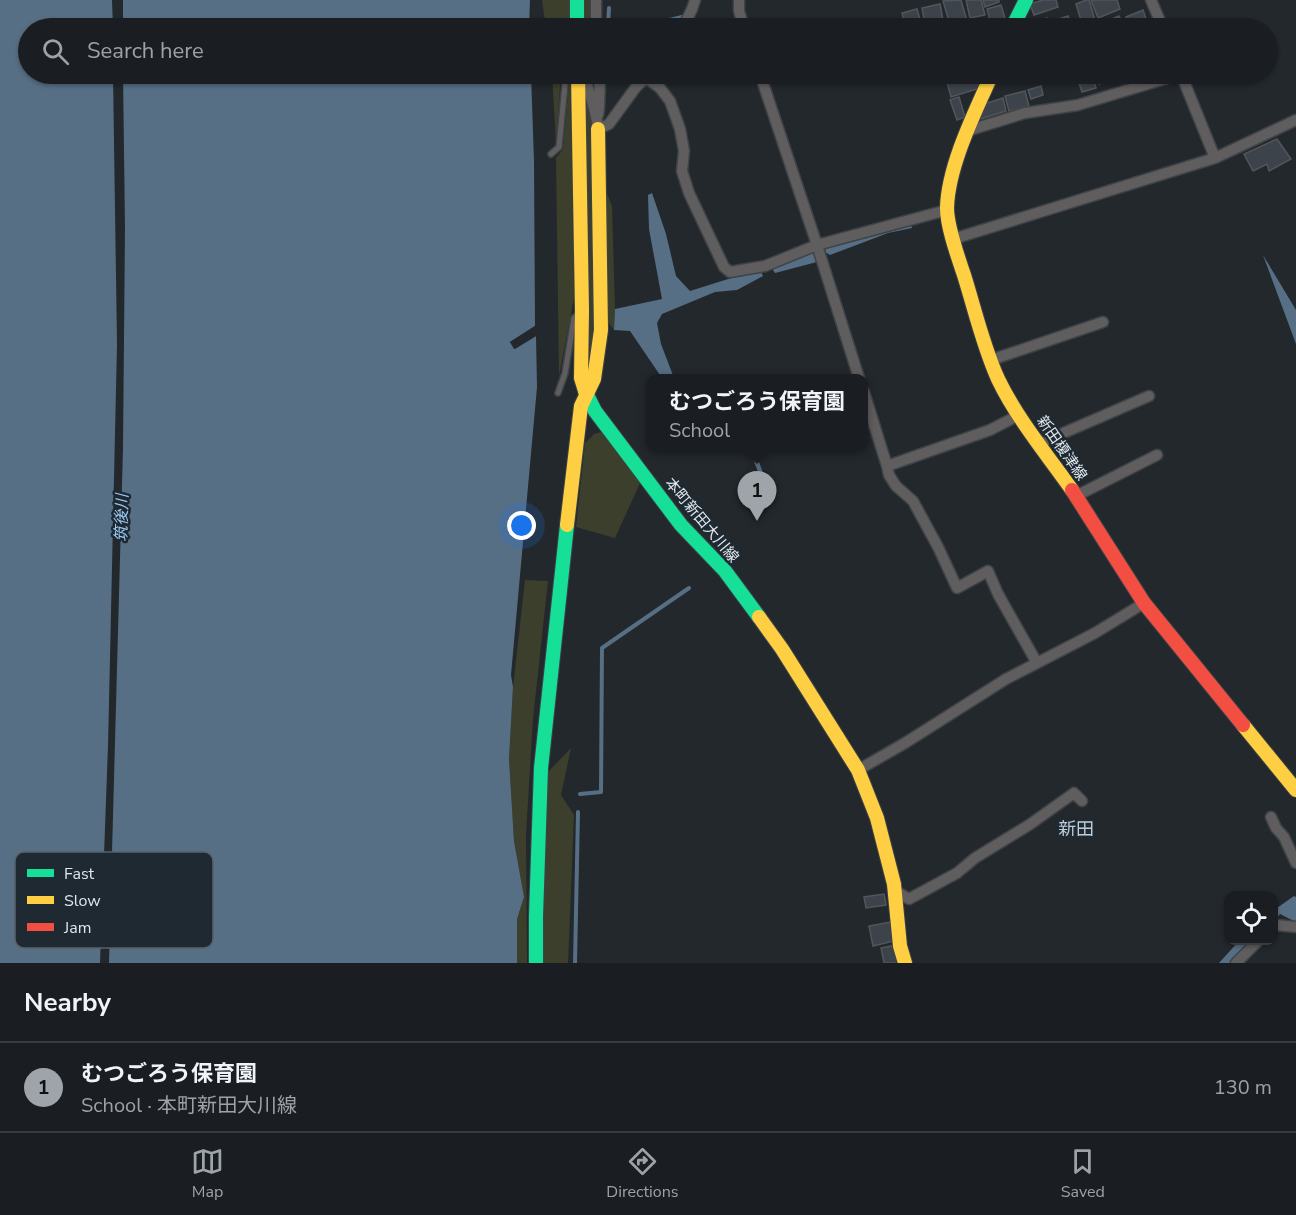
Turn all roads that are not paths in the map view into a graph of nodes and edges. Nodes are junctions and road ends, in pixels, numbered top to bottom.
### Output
1 (577, 0) edge
2 (596, 0) edge
3 (695, 0) edge
4 (739, 0) edge
5 (1026, 0) edge
6 (1151, 0) edge
7 (577, 18) edge
8 (596, 18) edge
9 (688, 18) edge
10 (742, 18) edge
11 (1017, 18) edge
12 (1159, 18) edge
13 (565, 84) edge
14 (580, 84) edge
15 (587, 84) edge
16 (600, 84) edge
17 (639, 84) edge
18 (656, 84) edge
19 (763, 84) edge
20 (988, 84) edge
21 (1148, 84) edge
22 (1185, 84) edge
23 (1296, 120) edge
24 (598, 123) junction
25 (967, 130) junction
26 (551, 154) dead end
27 (1215, 158) junction
28 (947, 210) junction
29 (953, 239) junction
30 (817, 244) junction
31 (582, 310) junction
32 (1102, 322) dead end
33 (991, 360) junction
34 (858, 374) edge
35 (558, 393) dead end
36 (586, 395) junction
37 (1149, 396) dead end
38 (868, 405) edge
39 (1019, 415) junction
40 (1038, 444) junction
41 (1157, 455) dead end
42 (887, 466) junction
43 (1076, 496) junction
44 (1144, 603) junction
45 (1038, 663) junction
46 (858, 770) junction
47 (1296, 790) edge
48 (1082, 801) dead end
49 (1271, 817) dead end
50 (1296, 863) edge
51 (894, 890) junction
52 (1278, 925) edge
53 (1296, 927) edge
54 (1254, 945) edge
55 (536, 963) edge
56 (905, 963) edge
57 (1236, 963) edge

1 - 7 main road
2 - 8 street
3 - 9 street
4 - 10 street
5 - 11 main road
6 - 12 street
13 - 26 lane
14 - 31 main road, 本町新田大川線
15 - 24 street
16 - 24 street
17 - 24 street
18 - 30 street
19 - 30 street
20 - 25 main road, 新田榎津線
21 - 25 street
22 - 27 street
23 - 27 street
24 - 36 main road
25 - 28 main road, 新田榎津線
27 - 29 street
28 - 29 main road, 新田榎津線
28 - 30 street
29 - 33 main road, 新田榎津線
30 - 34 street
31 - 35 lane
31 - 36 main road, 本町新田大川線
32 - 33 street
33 - 39 main road, 新田榎津線
36 - 46 main road, 本町新田大川線
36 - 55 main road
37 - 40 street
38 - 42 street
39 - 40 main road, 新田榎津線
39 - 42 street
40 - 43 main road, 新田榎津線
41 - 43 street
42 - 45 street
43 - 44 main road, 新田榎津線
44 - 45 street
44 - 47 main road, 新田榎津線
45 - 46 street
46 - 51 main road, 本町新田大川線
48 - 51 street
49 - 50 street
51 - 56 main road, 本町新田大川線
52 - 53 street
54 - 57 street

